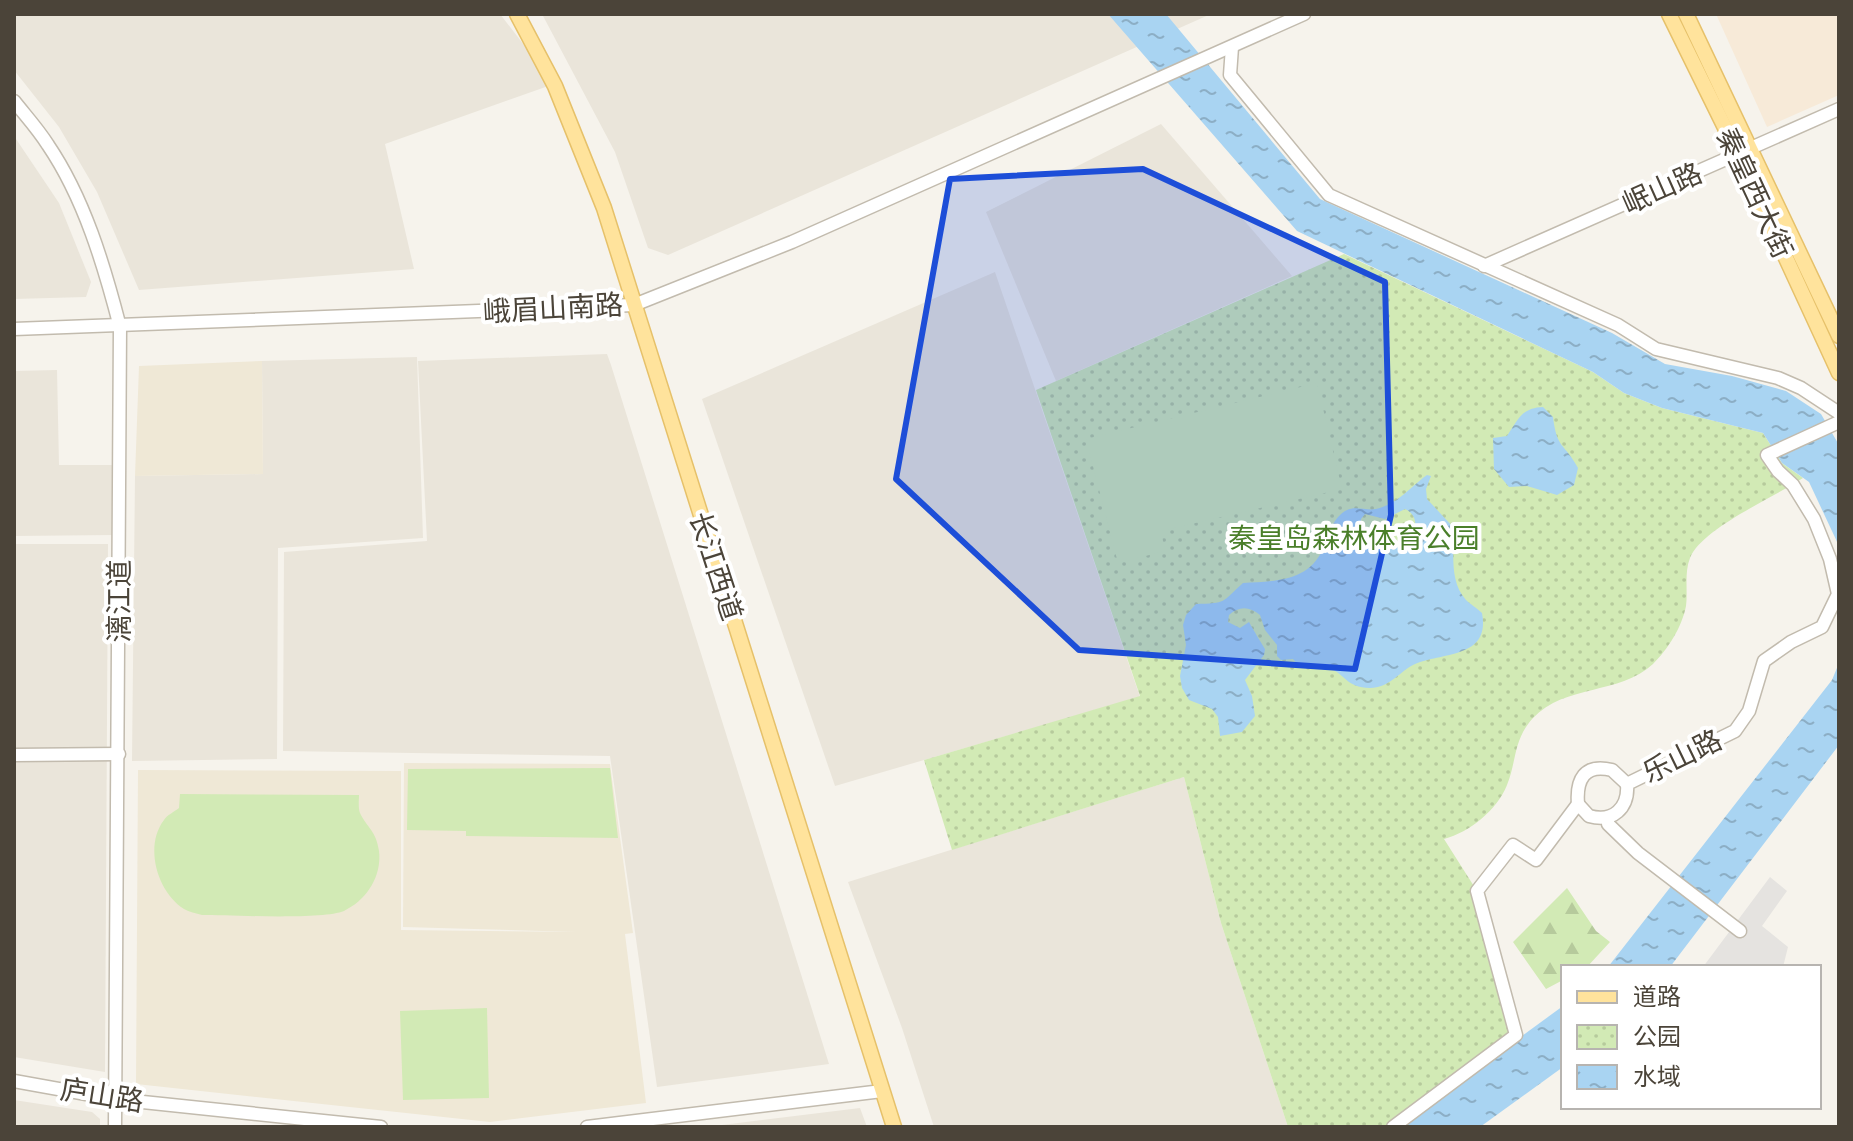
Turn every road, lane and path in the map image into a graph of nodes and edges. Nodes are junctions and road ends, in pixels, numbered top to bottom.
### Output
1 (517, 14) edge
2 (1304, 14) edge
3 (1669, 14) edge
4 (1686, 14) edge
5 (1232, 47) junction
6 (14, 101) edge
7 (1839, 109) edge
8 (1745, 151) junction
9 (1484, 266) junction
10 (634, 305) junction
11 (120, 327) junction
12 (14, 329) edge
13 (1839, 336) edge
14 (1839, 373) edge
15 (1838, 419) edge
16 (119, 754) junction
17 (14, 755) edge
18 (1627, 784) junction
19 (1578, 804) junction
20 (1608, 819) junction
21 (1740, 931) dead end
22 (14, 1081) edge
23 (882, 1091) junction
24 (114, 1099) junction
25 (115, 1127) edge
26 (381, 1127) edge
27 (587, 1127) edge
28 (894, 1127) edge
29 (1393, 1127) edge

1 - 10 main road, 长江西道
2 - 5 street, 峨眉山南路
3 - 8 main road, 秦皇西大街
4 - 8 main road, 秦皇西大街
5 - 9 street
5 - 10 street, 峨眉山南路
6 - 11 street, 漓江道
7 - 8 street, 岷山路
8 - 9 street, 岷山路
8 - 13 main road, 秦皇西大街
8 - 14 main road, 秦皇西大街
9 - 15 street
10 - 11 street, 峨眉山南路
10 - 23 main road, 长江西道
11 - 12 street, 峨眉山南路
11 - 16 street, 漓江道
15 - 18 street, 乐山路
16 - 17 street
16 - 24 street, 漓江道
18 - 19 street, 乐山路
18 - 20 street, 乐山路
19 - 20 street
19 - 29 street, 乐山路
20 - 21 street
22 - 24 street, 庐山路
23 - 27 street
23 - 28 main road, 长江西道
24 - 25 street, 漓江道
24 - 26 street, 庐山路

